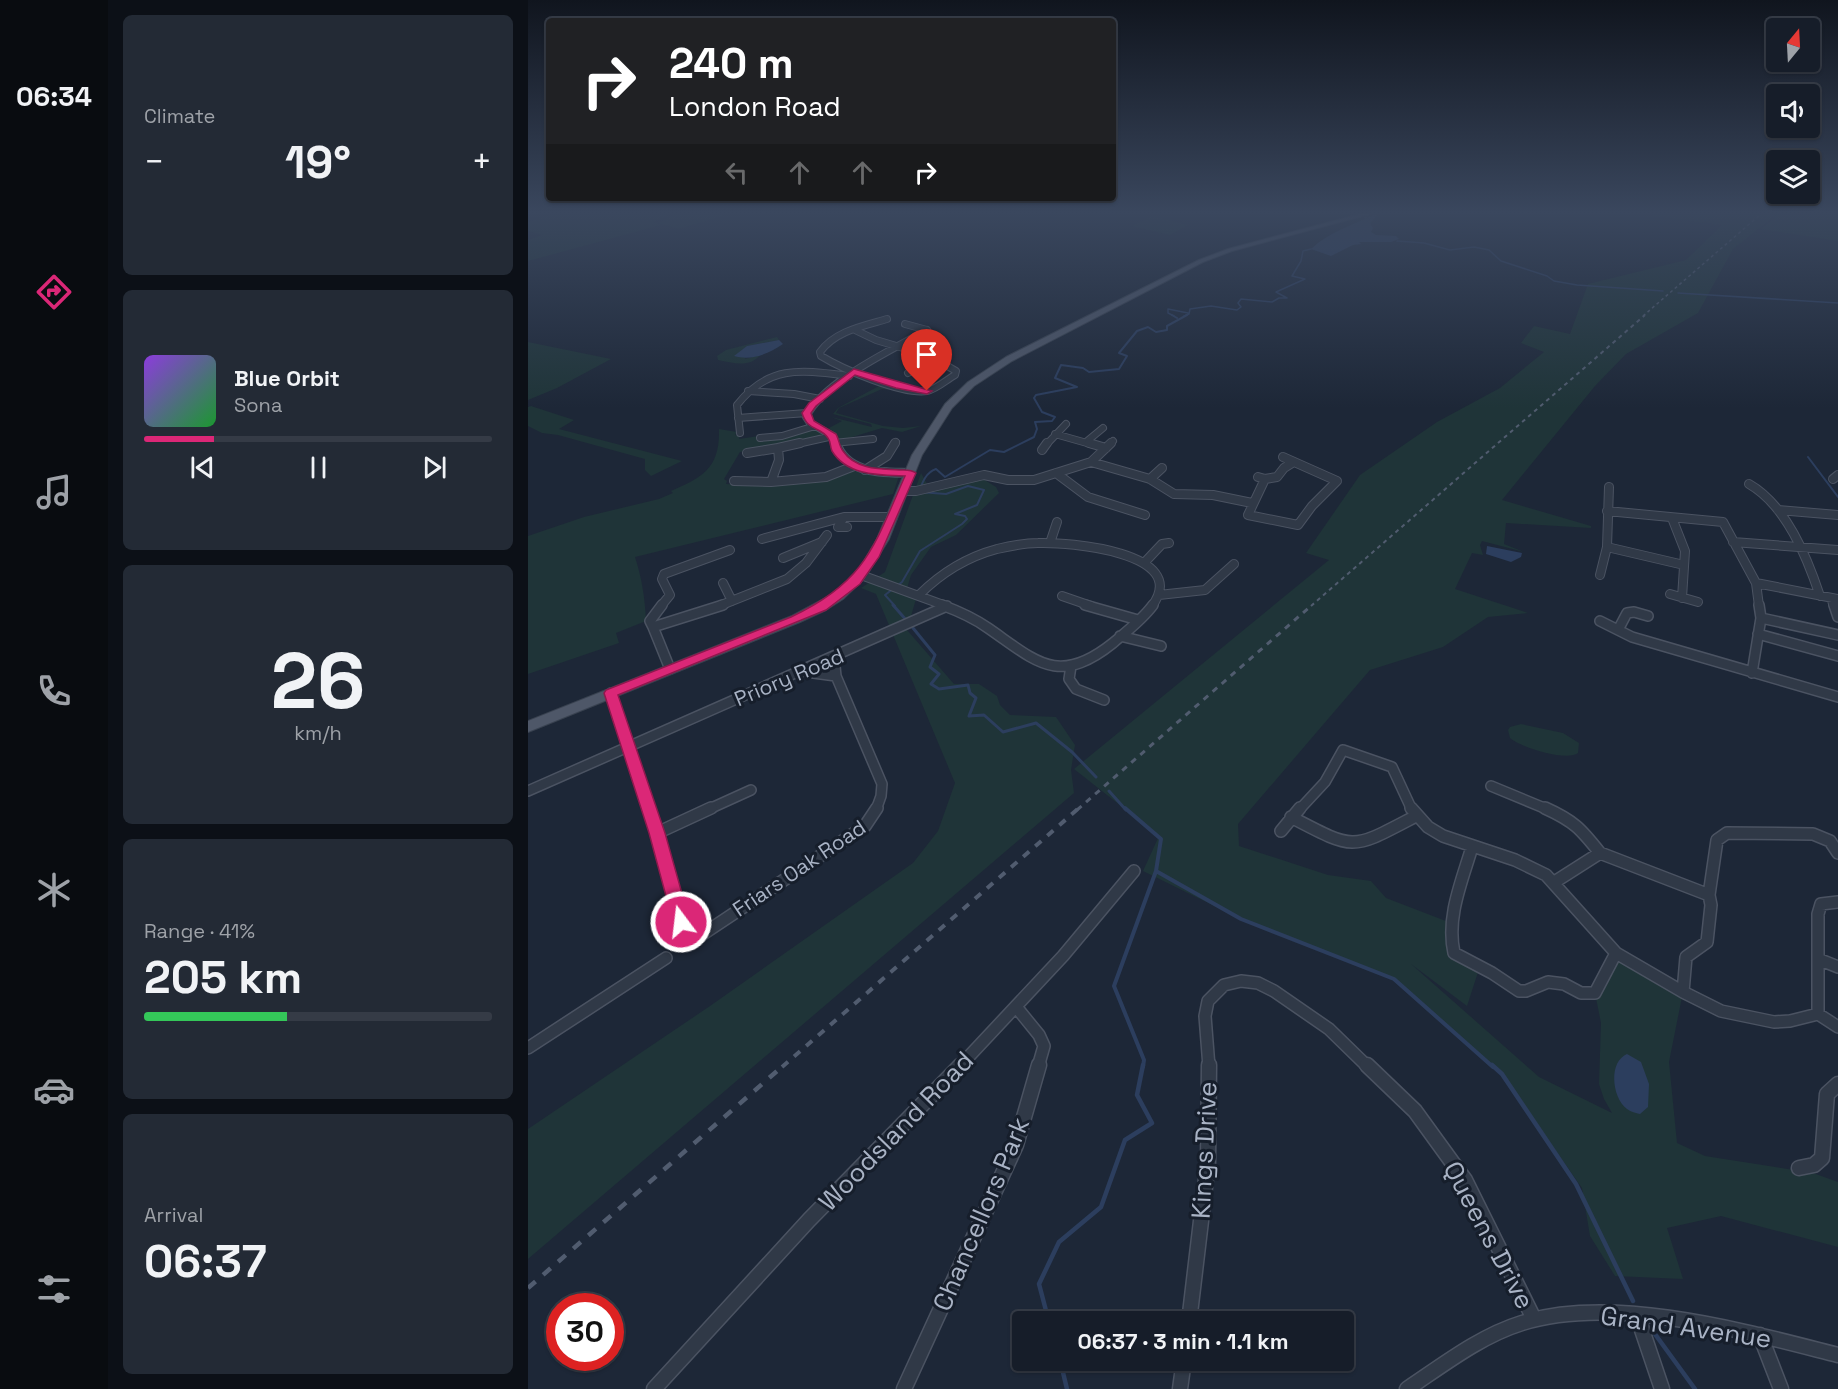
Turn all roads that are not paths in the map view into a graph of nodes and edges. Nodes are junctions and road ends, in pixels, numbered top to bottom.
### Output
1 (1168, 279) edge
2 (887, 319) dead end
3 (905, 324) dead end
4 (855, 330) junction
5 (899, 346) junction
6 (934, 360) junction
7 (851, 373) junction
8 (908, 373) dead end
9 (748, 391) junction
10 (820, 399) junction
11 (807, 413) junction
12 (738, 417) junction
13 (1066, 424) dead end
14 (815, 426) junction
15 (1103, 428) dead end
16 (740, 433) dead end
17 (1055, 434) junction
18 (760, 438) dead end
19 (873, 439) dead end
20 (833, 440) junction
21 (1113, 441) dead end
22 (896, 442) dead end
23 (1086, 442) junction
24 (778, 448) junction
25 (1106, 448) junction
26 (1042, 450) dead end
27 (747, 453) dead end
28 (1283, 457) dead end
29 (1091, 462) junction
30 (1292, 463) junction
31 (854, 466) junction
32 (1162, 468) dead end
33 (865, 470) junction
34 (911, 473) junction
35 (1056, 473) junction
36 (1150, 479) junction
37 (734, 481) dead end
38 (771, 482) junction
39 (1749, 484) dead end
40 (1609, 488) dead end
41 (904, 490) junction
42 (1251, 506) junction
43 (1778, 510) junction
44 (1607, 511) junction
45 (1145, 515) dead end
46 (1838, 515) edge
47 (844, 517) junction
48 (893, 518) junction
49 (1672, 518) junction
50 (1057, 522) dead end
51 (847, 527) dead end
52 (791, 531) junction
53 (762, 539) dead end
54 (794, 541) dead end
55 (1733, 542) junction
56 (1050, 543) junction
57 (1168, 543) dead end
58 (1798, 546) junction
59 (1607, 547) junction
60 (730, 549) dead end
61 (1838, 550) edge
62 (783, 558) dead end
63 (1144, 563) junction
64 (1234, 564) dead end
65 (1684, 565) junction
66 (861, 575) junction
67 (1600, 575) dead end
68 (723, 583) dead end
69 (1756, 584) junction
70 (1670, 594) dead end
71 (920, 595) junction
72 (1159, 595) junction
73 (1062, 596) dead end
74 (1820, 596) junction
75 (1682, 598) junction
76 (1834, 598) edge
77 (732, 601) junction
78 (1698, 602) dead end
79 (947, 606) junction
80 (1648, 616) dead end
81 (1838, 617) edge
82 (1761, 618) junction
83 (1138, 620) junction
84 (1600, 621) dead end
85 (653, 627) junction
86 (1618, 630) junction
87 (1758, 634) junction
88 (1838, 635) edge
89 (1120, 636) junction
90 (1161, 646) dead end
91 (1838, 656) edge
92 (834, 657) junction
93 (1071, 666) junction
94 (670, 669) junction
95 (800, 672) junction
96 (1752, 673) junction
97 (836, 675) junction
98 (611, 693) junction
99 (1838, 698) edge
100 (1104, 700) dead end
101 (528, 727) edge
102 (629, 747) junction
103 (1491, 786) dead end
104 (751, 790) dead end
105 (528, 791) edge
106 (1416, 816) junction
107 (1290, 817) junction
108 (1281, 831) dead end
109 (657, 833) junction
110 (1472, 847) junction
111 (1600, 853) junction
112 (1838, 853) edge
113 (1134, 872) dead end
114 (1553, 883) junction
115 (1709, 895) junction
116 (1838, 902) edge
117 (1616, 953) junction
118 (666, 958) dead end
119 (1818, 959) junction
120 (1838, 967) edge
121 (1224, 985) joint
122 (1683, 992) junction
123 (1017, 1008) junction
124 (1818, 1014) junction
125 (1838, 1027) edge
126 (528, 1048) edge
127 (1838, 1084) edge
128 (1799, 1168) dead end
129 (1190, 1311) edge
130 (1637, 1315) junction
131 (1534, 1319) junction
132 (1760, 1335) junction
133 (1838, 1355) edge
134 (1182, 1371) edge
135 (654, 1389) edge
136 (904, 1389) edge
137 (1180, 1389) edge
138 (1407, 1389) edge
139 (1662, 1389) edge
140 (1781, 1389) edge

1 - 34 main road
2 - 4 street
3 - 5 street
4 - 5 street
4 - 7 street
5 - 6 street
5 - 7 street
6 - 7 street
6 - 8 street
7 - 9 street
7 - 10 street
9 - 10 street
9 - 12 street
10 - 11 street
11 - 12 street
11 - 14 street
12 - 16 street
13 - 17 street
14 - 18 street
14 - 20 street
15 - 23 street
17 - 23 street
17 - 26 street
19 - 20 street
20 - 24 street
20 - 31 street
21 - 25 street
22 - 33 street
23 - 25 street
24 - 27 street
24 - 38 street
25 - 29 street
28 - 30 street
29 - 35 street
29 - 36 street
30 - 42 street
30 - 42 street
31 - 33 street
31 - 38 street
32 - 36 street
33 - 34 street
34 - 41 main road
35 - 41 street
35 - 45 street
36 - 42 street
37 - 38 street
39 - 43 street
40 - 44 street
41 - 48 main road
43 - 46 street
43 - 58 street
44 - 49 street
44 - 59 street
47 - 48 street
47 - 51 street
47 - 52 street
48 - 66 main road
49 - 55 street
49 - 65 street
50 - 56 street
52 - 53 street
52 - 54 street
55 - 58 street
55 - 69 street
56 - 63 street
56 - 71 street
57 - 63 street
58 - 61 street
58 - 74 street
59 - 65 street
59 - 67 street
60 - 85 street
62 - 77 street
63 - 72 street
64 - 72 street
65 - 75 street
66 - 71 street
66 - 94 main road
68 - 77 street
69 - 74 street
69 - 82 street
70 - 75 street
71 - 79 street
72 - 83 street
73 - 83 street
74 - 76 street
75 - 78 street
76 - 81 street
77 - 85 street
79 - 92 street, Priory Road
79 - 93 street
80 - 86 street
82 - 87 street
82 - 88 street
83 - 89 street
84 - 86 street
85 - 94 street
86 - 96 street
87 - 91 street
87 - 96 street
89 - 90 street
89 - 93 street
92 - 95 street, Priory Road
92 - 97 street, Friars Oak Road
93 - 100 street
94 - 98 main road
95 - 97 street
95 - 102 street, Priory Road
96 - 99 street
97 - 109 street, Friars Oak Road
98 - 101 main road
98 - 102 street
102 - 105 street, Priory Road
102 - 109 street
103 - 111 street
104 - 109 street
106 - 107 street
106 - 107 street
106 - 110 street
107 - 108 street
110 - 114 street
110 - 117 street
111 - 114 street
111 - 115 street
112 - 115 street
113 - 123 street, Woodsland Road
114 - 117 street
115 - 122 street
116 - 119 street
117 - 122 street
118 - 126 street
119 - 120 street
119 - 124 street
121 - 129 street, Kings Drive
121 - 131 street, Queens Drive
122 - 124 street
123 - 135 street, Woodsland Road
123 - 136 street, Chancellors Park
124 - 125 street
127 - 128 street
130 - 131 street, Grand Avenue
130 - 132 street, Grand Avenue
130 - 139 street
131 - 138 street, Grand Avenue
132 - 133 street, Grand Avenue
132 - 140 street
134 - 137 street

